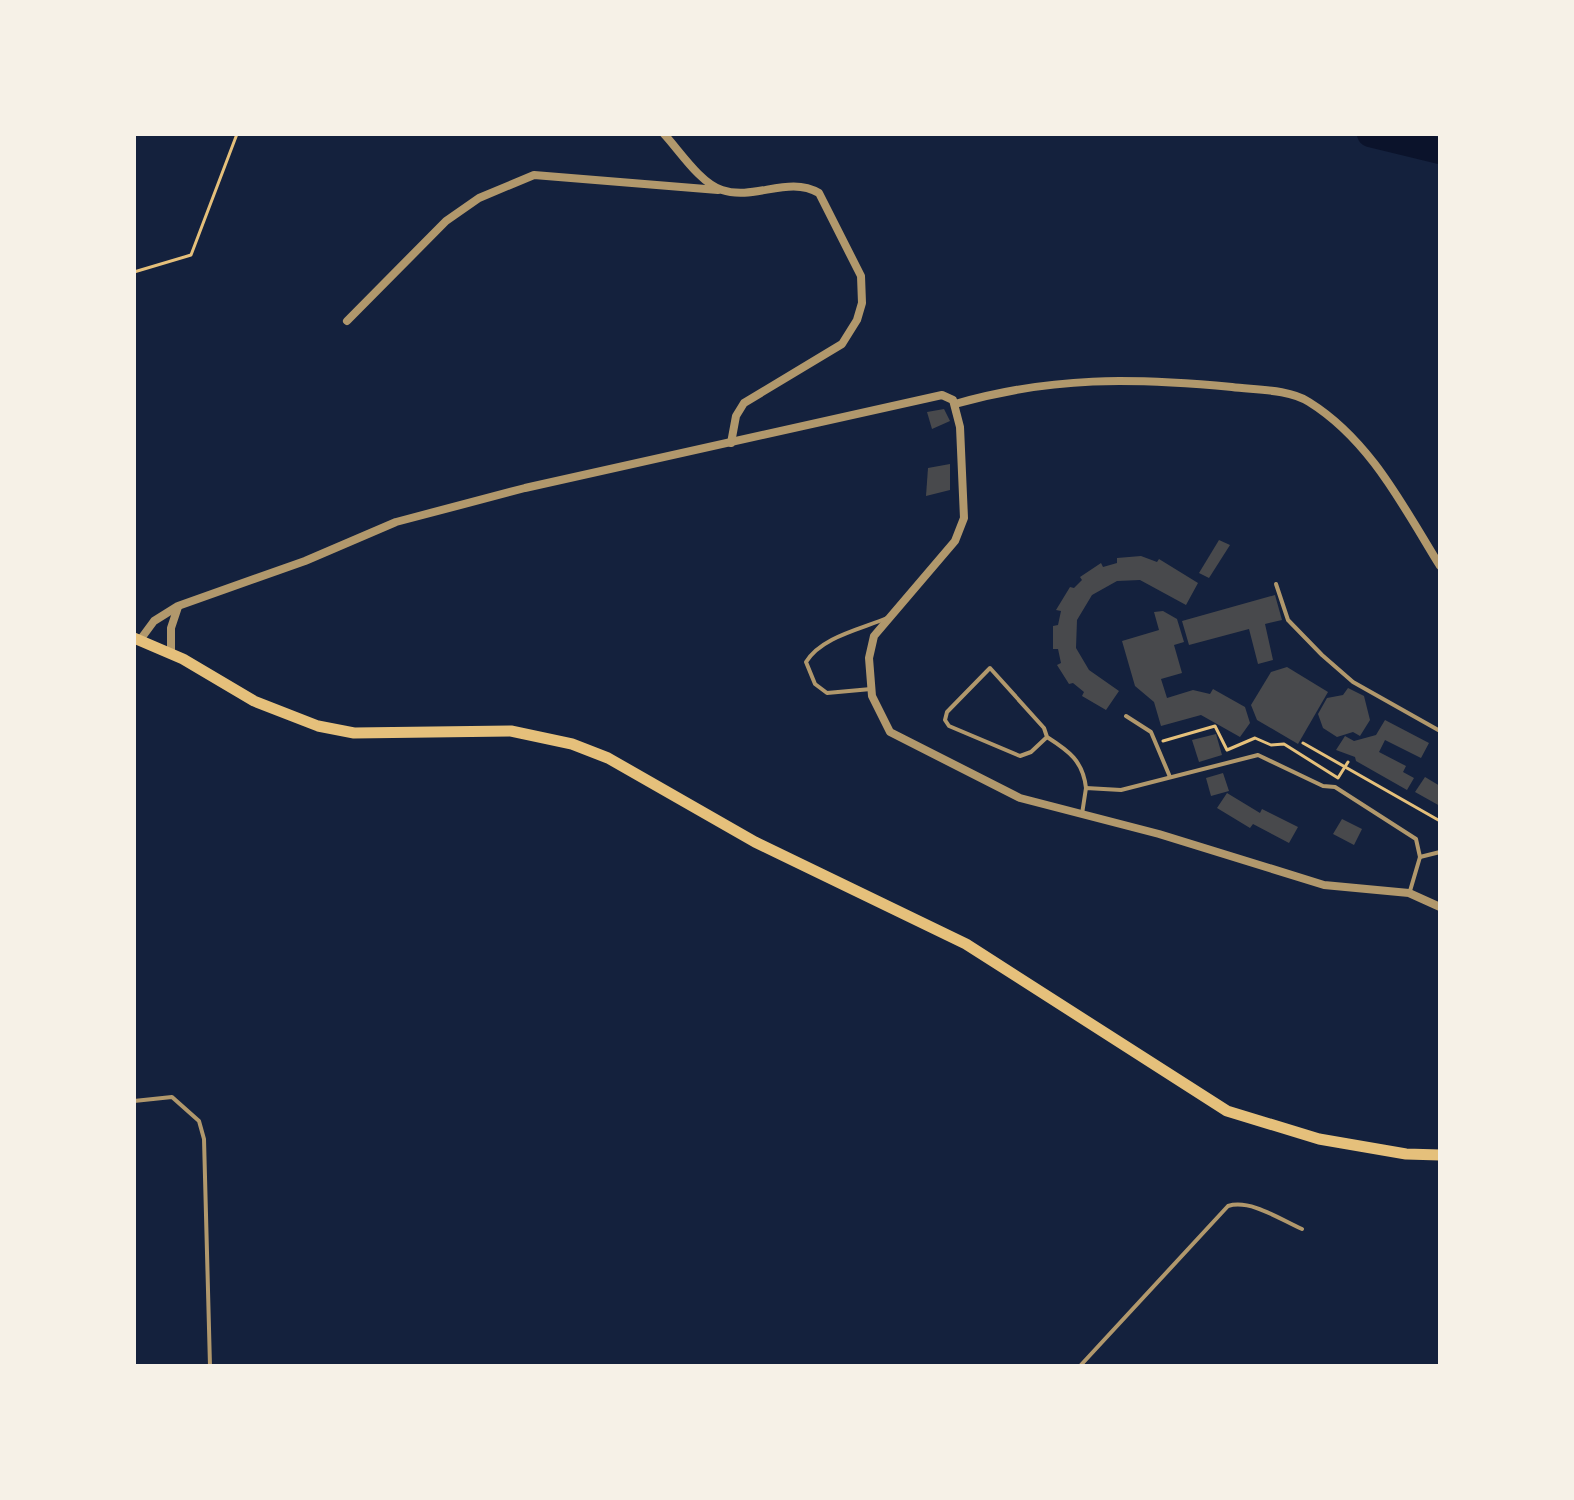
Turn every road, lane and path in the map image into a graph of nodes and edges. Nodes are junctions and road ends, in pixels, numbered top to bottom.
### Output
1 (237, 134) edge
2 (664, 134) edge
3 (722, 191) junction
4 (134, 272) edge
5 (347, 321) dead end
6 (955, 404) junction
7 (731, 443) junction
8 (1440, 566) edge
9 (1276, 584) dead end
10 (178, 606) junction
11 (890, 617) junction
12 (137, 639) edge
13 (171, 654) junction
14 (871, 689) junction
15 (1126, 716) dead end
16 (1440, 731) edge
17 (1047, 737) junction
18 (1303, 743) dead end
19 (1170, 777) junction
20 (1086, 788) junction
21 (1082, 814) junction
22 (1440, 821) edge
23 (1440, 852) edge
24 (1420, 857) junction
25 (1409, 893) junction
26 (1440, 907) edge
27 (134, 1101) edge
28 (1440, 1155) edge
29 (1302, 1229) dead end
30 (210, 1366) edge
31 (1080, 1366) edge

1 - 4 path
2 - 3 street
3 - 5 street
3 - 7 street
6 - 7 street
6 - 8 street
6 - 11 street
7 - 10 street
9 - 16 lane
10 - 12 street
10 - 13 street
11 - 14 street
11 - 14 lane
12 - 13 main road
13 - 28 main road
14 - 21 street
15 - 19 lane
17 - 17 lane
17 - 20 lane
18 - 22 path
19 - 20 lane
19 - 24 lane
20 - 21 lane
21 - 25 street
23 - 24 lane
24 - 25 lane
25 - 26 street
27 - 30 lane
29 - 31 lane

